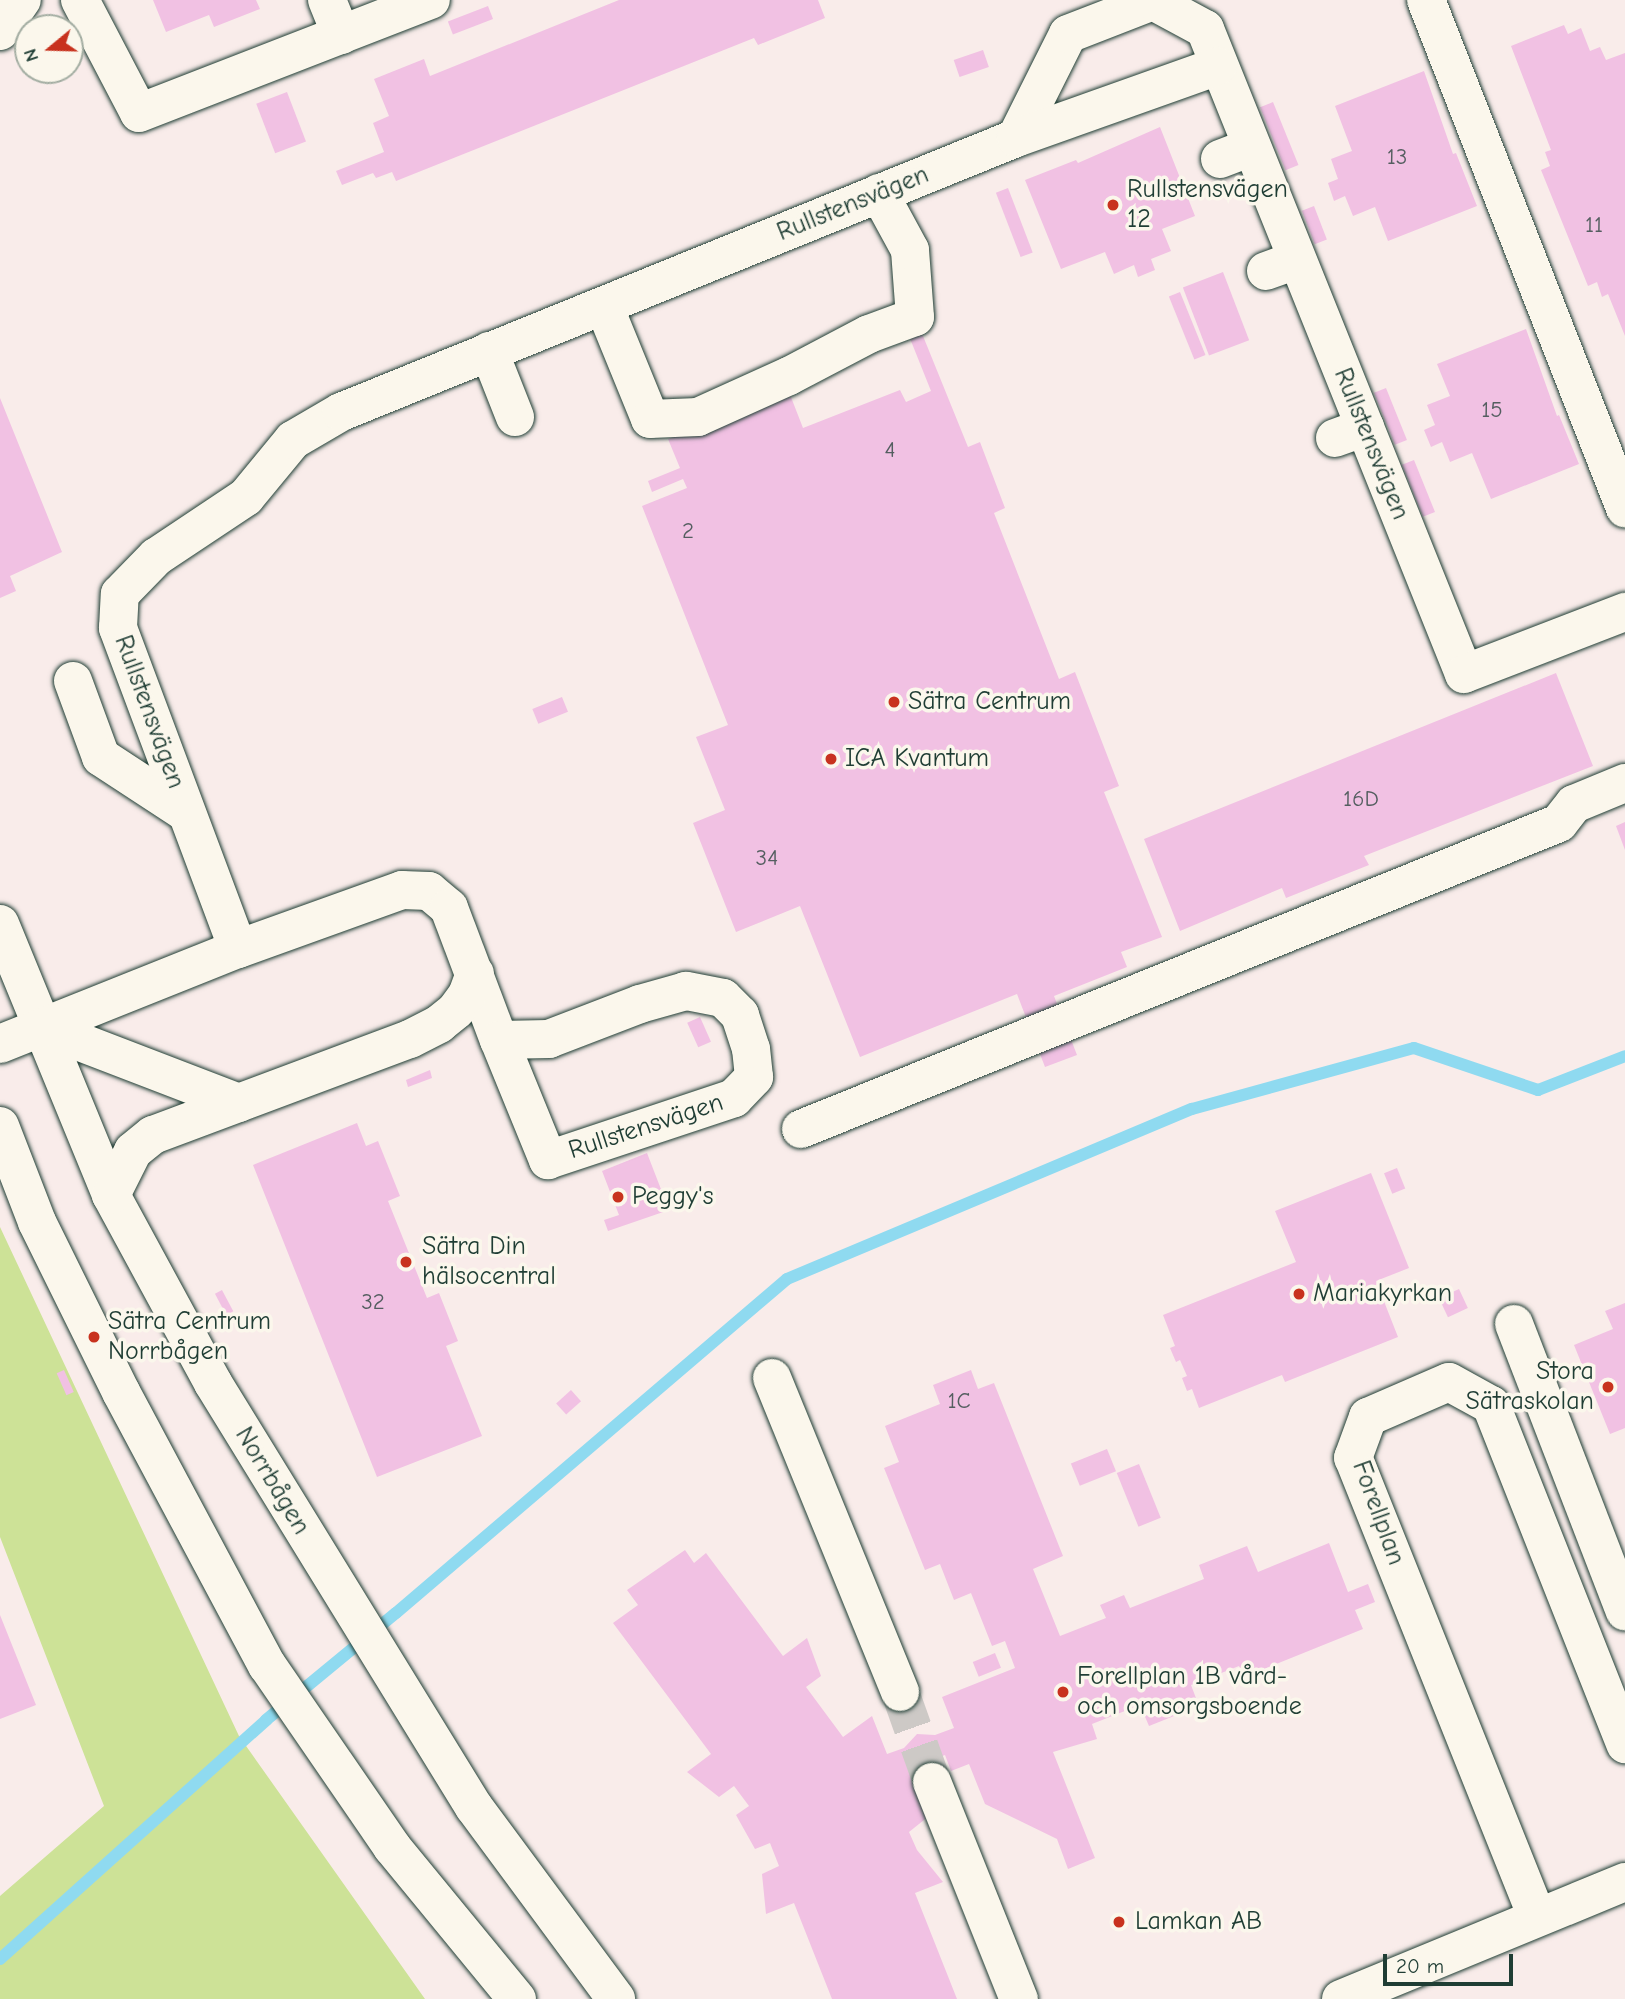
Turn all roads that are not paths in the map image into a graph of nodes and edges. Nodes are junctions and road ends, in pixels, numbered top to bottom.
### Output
1 (22, 0) edge
2 (80, 0) edge
3 (327, 0) edge
4 (431, 0) edge
5 (1154, 0) edge
6 (1426, 0) edge
7 (0, 32) edge
8 (341, 35) junction
9 (1218, 66) junction
10 (1016, 138) junction
11 (879, 193) junction
12 (604, 306) junction
13 (489, 351) junction
14 (515, 417) dead end
15 (1625, 508) edge
16 (1625, 612) edge
17 (73, 681) dead end
18 (1625, 783) edge
19 (185, 812) junction
20 (0, 924) edge
21 (238, 949) junction
22 (475, 973) junction
23 (41, 1027) junction
24 (499, 1040) junction
25 (0, 1044) edge
26 (239, 1103) junction
27 (0, 1126) edge
28 (801, 1129) dead end
29 (111, 1195) junction
30 (1514, 1324) dead end
31 (772, 1378) dead end
32 (1625, 1611) edge
33 (900, 1692) tunnel mouth
34 (1625, 1744) edge
35 (932, 1782) tunnel mouth
36 (1625, 1882) edge
37 (1537, 1917) junction
38 (517, 1999) edge
39 (616, 1999) edge
40 (1019, 1999) edge
41 (1340, 1999) edge

1 - 7 street
2 - 8 street
3 - 8 street
4 - 8 street
5 - 9 street
5 - 10 street
6 - 15 street
9 - 10 street, Rullstensvägen
9 - 16 street, Rullstensvägen
10 - 11 street, Rullstensvägen
11 - 12 street, Rullstensvägen
11 - 12 street
12 - 13 street, Rullstensvägen
13 - 14 street
13 - 19 street, Rullstensvägen
17 - 19 street
18 - 28 street
19 - 21 street, Rullstensvägen
20 - 23 street, Norrbågen
21 - 22 street, Rullstensvägen
21 - 23 street, Rullstensvägen
22 - 24 street, Rullstensvägen
22 - 26 street
23 - 25 street, Rullstensvägen
23 - 26 street
23 - 29 street, Norrbågen
24 - 24 street, Rullstensvägen
26 - 29 street
27 - 38 street
29 - 39 street, Norrbågen
30 - 32 street
31 - 33 street
34 - 37 street, Forellplan
35 - 40 street
36 - 37 street
37 - 41 street

